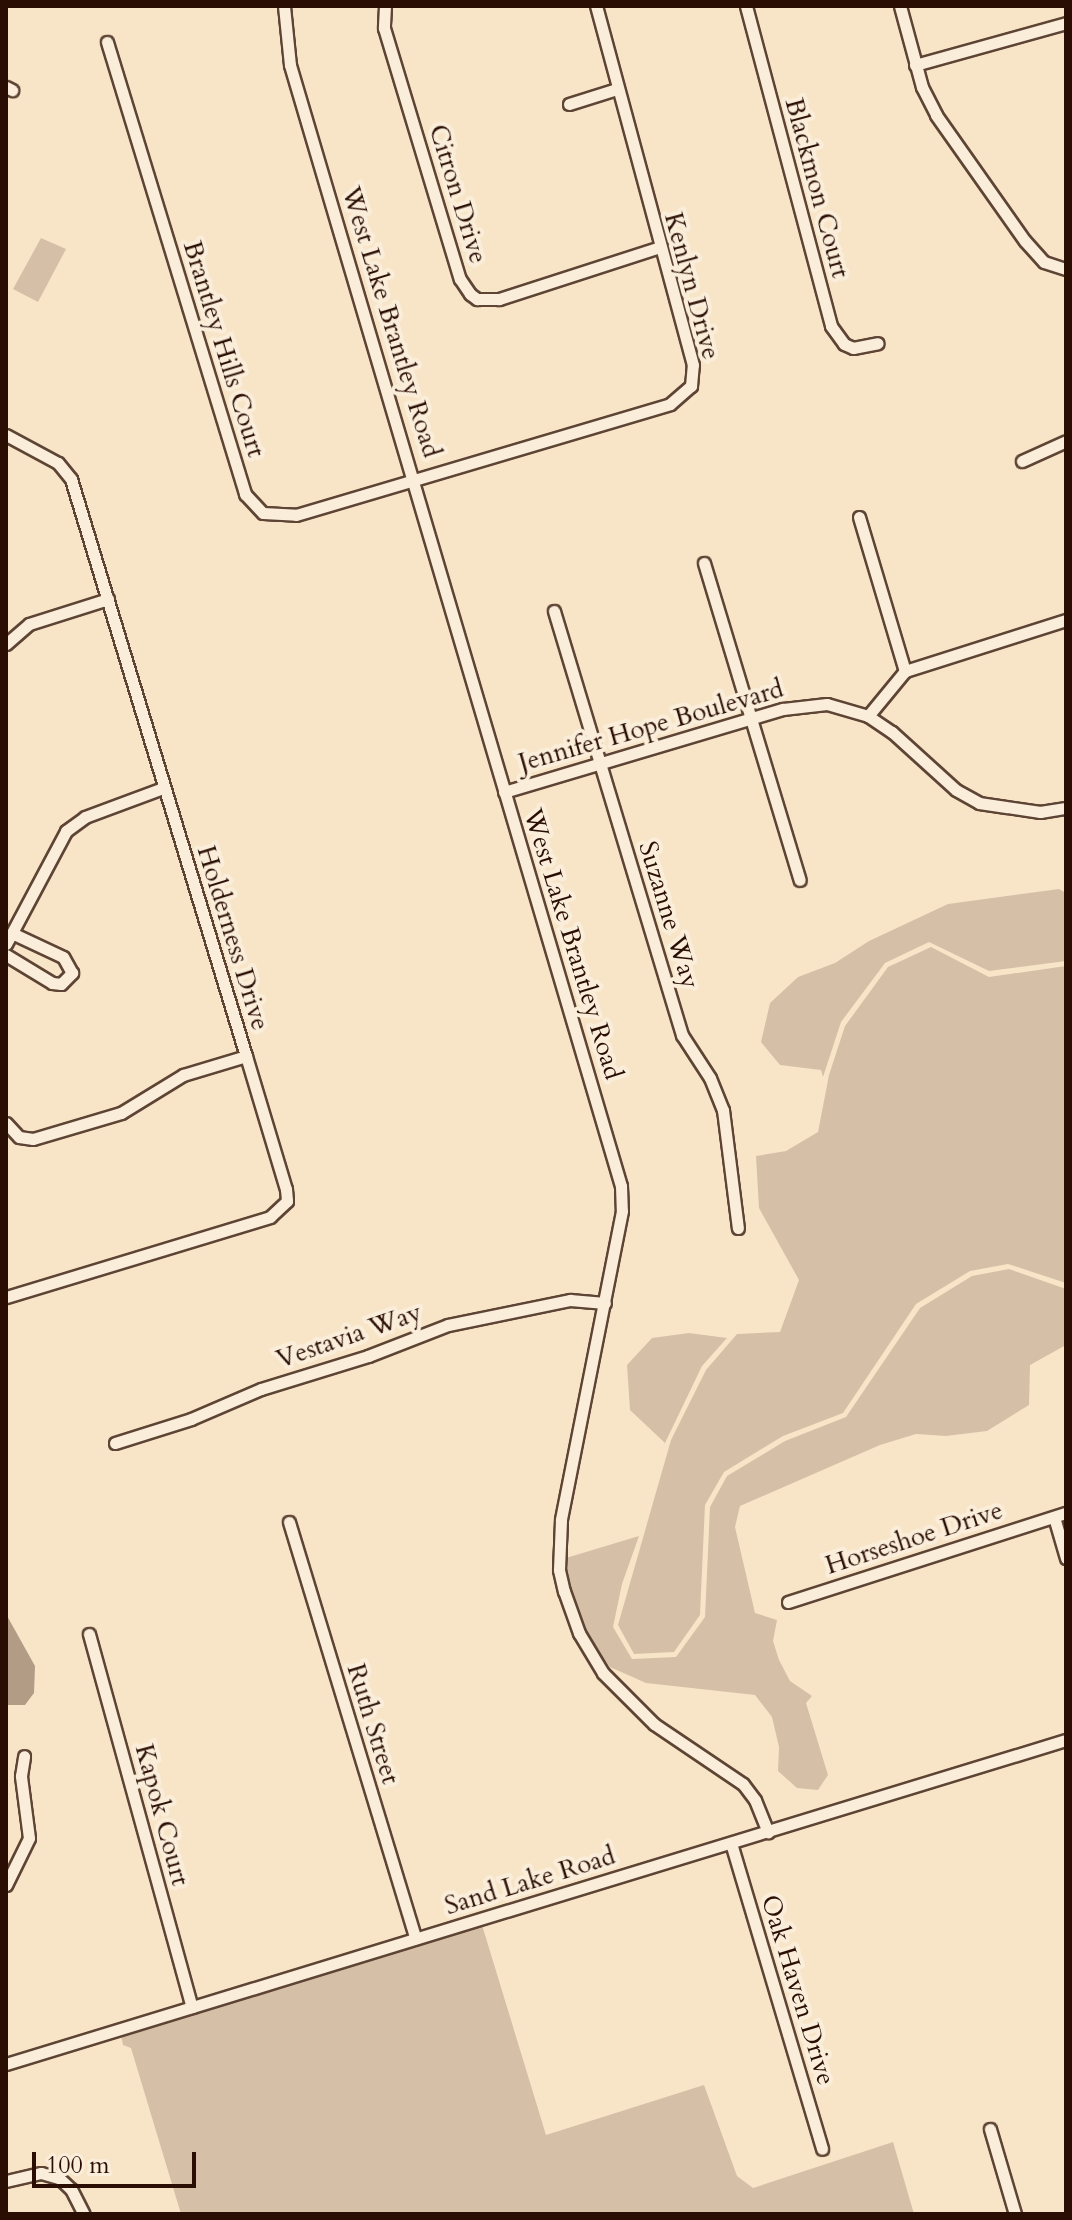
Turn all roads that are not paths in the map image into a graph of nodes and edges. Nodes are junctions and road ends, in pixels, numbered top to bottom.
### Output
1 (284, 6) edge
2 (385, 6) edge
3 (596, 6) edge
4 (746, 6) edge
5 (900, 6) edge
6 (1066, 23) edge
7 (107, 42) dead end
8 (915, 65) junction
9 (617, 89) junction
10 (569, 104) dead end
11 (660, 247) junction
12 (1066, 269) edge
13 (878, 343) dead end
14 (6, 435) edge
15 (1066, 441) edge
16 (1022, 461) dead end
17 (414, 477) junction
18 (859, 517) dead end
19 (704, 563) dead end
20 (108, 599) junction
21 (554, 611) dead end
22 (1066, 620) edge
23 (6, 644) edge
24 (905, 671) junction
25 (868, 716) junction
26 (752, 717) junction
27 (600, 765) junction
28 (163, 788) junction
29 (504, 792) junction
30 (1066, 808) edge
31 (800, 880) dead end
32 (9, 939) edge
33 (6, 955) edge
34 (246, 1056) junction
35 (6, 1123) edge
36 (738, 1228) dead end
37 (6, 1297) edge
38 (605, 1303) junction
39 (115, 1443) dead end
40 (1066, 1513) edge
41 (1054, 1517) junction
42 (289, 1522) dead end
43 (1066, 1558) edge
44 (788, 1602) dead end
45 (89, 1634) dead end
46 (1066, 1740) edge
47 (24, 1756) dead end
48 (768, 1832) junction
49 (731, 1843) junction
50 (6, 1885) edge
51 (415, 1938) junction
52 (192, 2007) junction
53 (6, 2064) edge
54 (990, 2129) dead end
55 (822, 2149) dead end
56 (6, 2181) edge
57 (84, 2214) edge
58 (1015, 2214) edge

1 - 17 street, West Lake Brantley Road
2 - 11 street, Citron Drive
3 - 9 street, Kenlyn Drive
4 - 13 street, Blackmon Court
5 - 8 street
6 - 8 street
7 - 17 street, Brantley Hills Court
8 - 12 street
9 - 10 street
9 - 11 street, Kenlyn Drive
11 - 17 street, Kenlyn Drive
14 - 20 street, Holderness Drive
15 - 16 street
17 - 29 street, West Lake Brantley Road
18 - 24 street
19 - 26 street
20 - 23 street
20 - 28 street, Holderness Drive
21 - 27 street, Suzanne Way
22 - 24 street
24 - 25 street
25 - 26 street, Jennifer Hope Boulevard
25 - 30 street, Jennifer Hope Boulevard
26 - 27 street, Jennifer Hope Boulevard
26 - 31 street
27 - 29 street, Jennifer Hope Boulevard
27 - 36 street, Suzanne Way
28 - 32 street
28 - 34 street, Holderness Drive
29 - 38 street, West Lake Brantley Road
32 - 33 street
34 - 35 street
34 - 37 street, Holderness Drive
38 - 39 street, Vestavia Way
38 - 48 street, West Lake Brantley Road
40 - 41 street, Horseshoe Drive
41 - 43 street
41 - 44 street, Horseshoe Drive
42 - 51 street, Ruth Street
45 - 52 street, Kapok Court
46 - 48 street, Sand Lake Road
47 - 50 street
48 - 49 street, Sand Lake Road
49 - 51 street, Sand Lake Road
49 - 55 street, Oak Haven Drive
51 - 52 street, Sand Lake Road
52 - 53 street, Sand Lake Road
54 - 58 street
56 - 57 street

